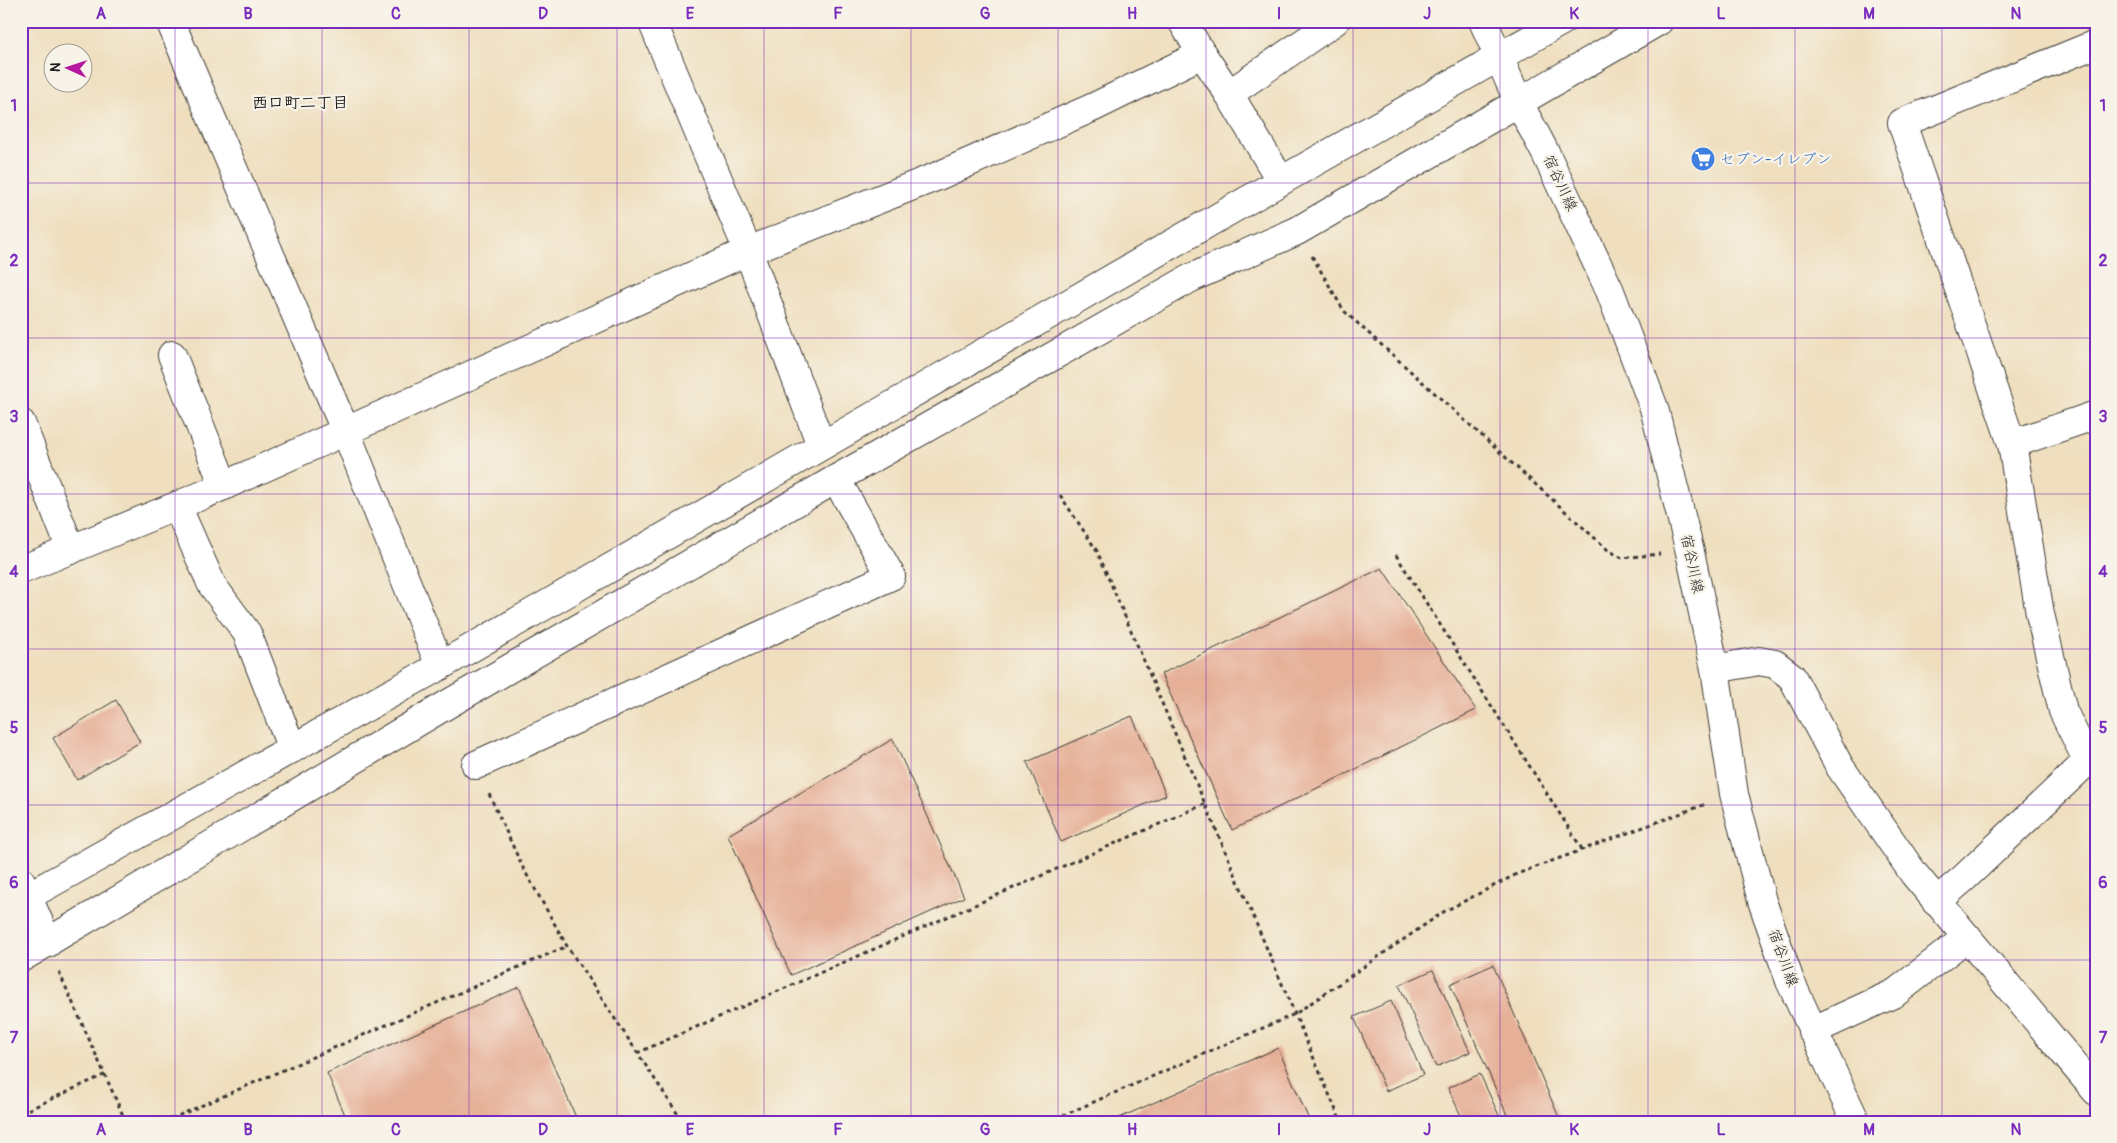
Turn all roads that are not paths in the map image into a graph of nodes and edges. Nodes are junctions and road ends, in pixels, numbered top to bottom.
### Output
1 (170, 21) edge
2 (1182, 21) edge
3 (1335, 21) edge
4 (1483, 21) edge
5 (1562, 21) edge
6 (1659, 21) edge
7 (661, 24) edge
8 (2096, 44) edge
9 (1202, 54) junction
10 (1499, 58) junction
11 (1229, 94) junction
12 (1519, 103) junction
13 (1281, 180) junction
14 (748, 251) junction
15 (172, 355) dead end
16 (2096, 415) edge
17 (21, 424) edge
18 (346, 432) junction
19 (2012, 444) junction
20 (822, 445) junction
21 (836, 479) junction
22 (224, 486) junction
23 (177, 506) junction
24 (71, 550) junction
25 (21, 570) edge
26 (440, 666) junction
27 (1715, 669) junction
28 (292, 749) junction
29 (2092, 756) edge
30 (476, 766) road end
31 (23, 893) edge
32 (1936, 902) junction
33 (1967, 937) junction
34 (48, 943) junction
35 (21, 958) edge
36 (1812, 1031) junction
37 (2096, 1091) edge
38 (1856, 1122) edge

1 - 18 street
2 - 9 street
3 - 11 street
4 - 10 street, 宿谷川線
5 - 10 street
6 - 12 street
7 - 14 street
8 - 19 street
9 - 11 street
9 - 14 street
10 - 12 street, 宿谷川線
10 - 13 street
11 - 13 street
12 - 21 street
12 - 27 street, 宿谷川線
13 - 20 street
14 - 18 street
14 - 20 street
15 - 22 street
16 - 19 street
17 - 24 street
18 - 22 street
18 - 26 street
19 - 29 street
20 - 26 street
21 - 30 street
21 - 34 street
22 - 23 street
23 - 24 street
23 - 28 street
24 - 25 street
26 - 28 street
27 - 32 street
27 - 36 street, 宿谷川線
28 - 31 street
29 - 32 street
31 - 34 street
32 - 33 street
33 - 36 street
33 - 37 street
34 - 35 street
36 - 38 street, 宿谷川線

